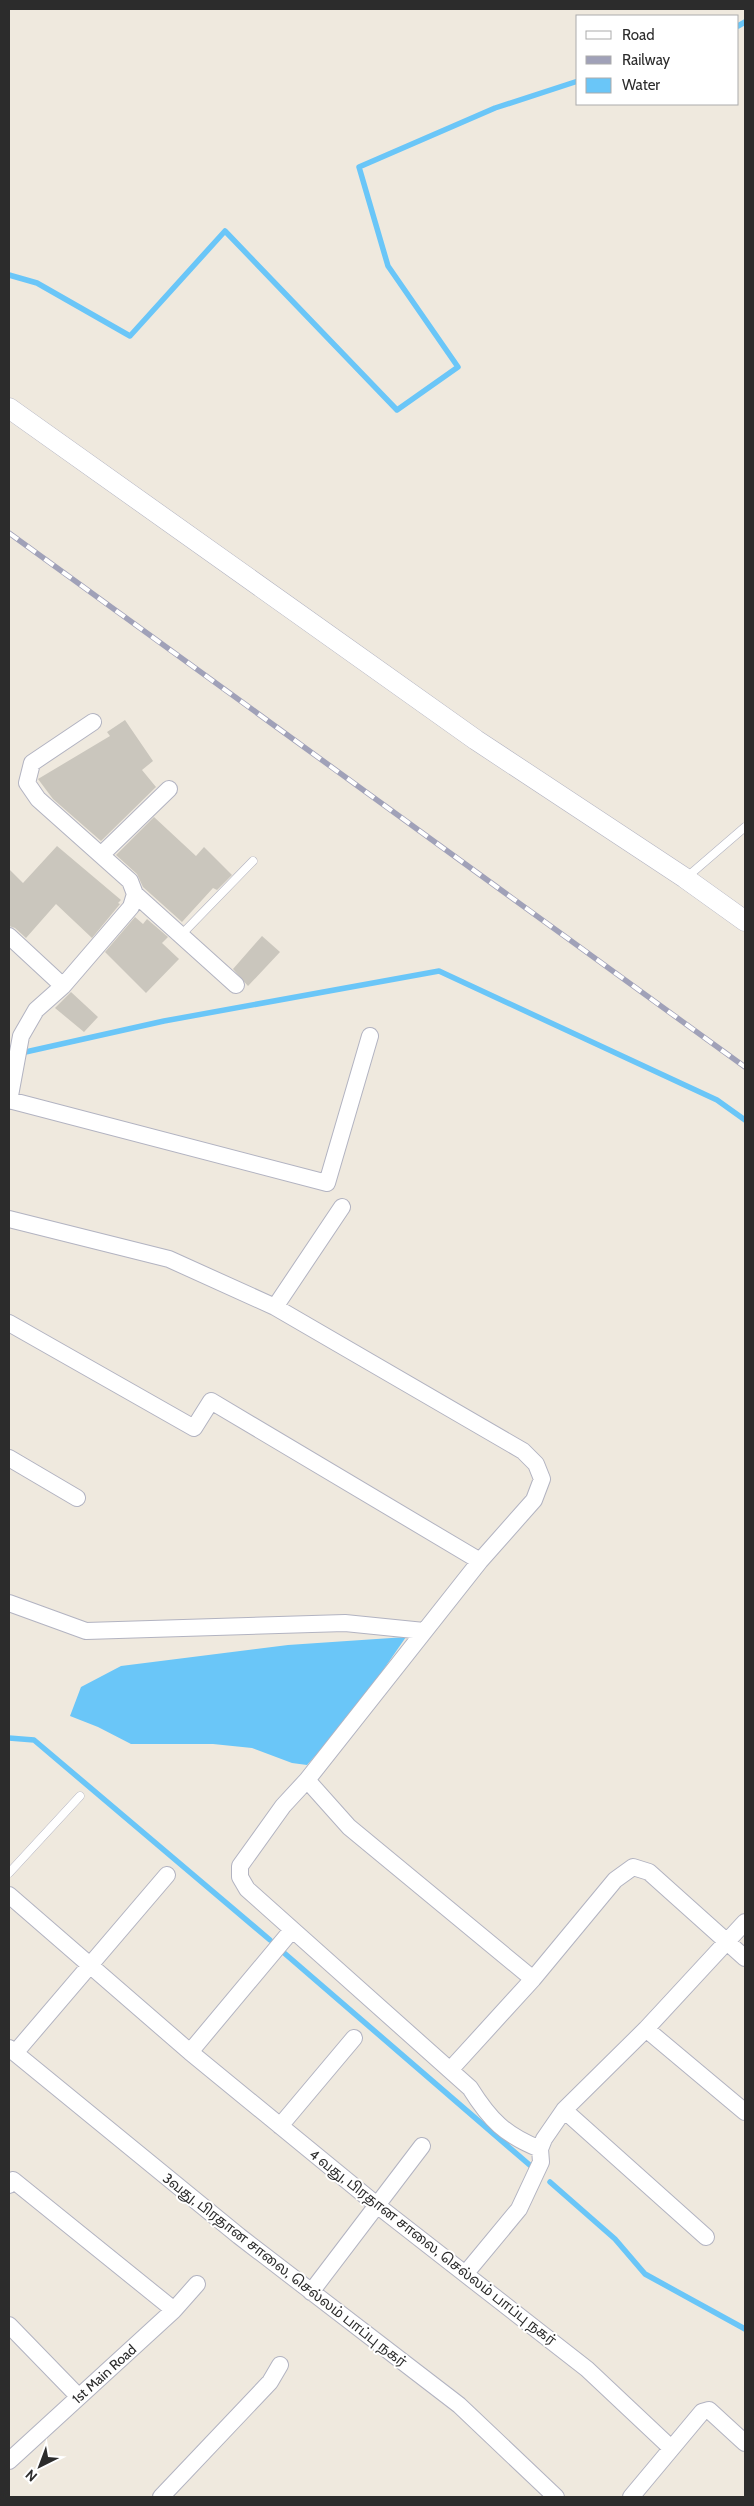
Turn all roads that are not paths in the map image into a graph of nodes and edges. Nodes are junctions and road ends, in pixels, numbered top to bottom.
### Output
1 (9, 408) edge
2 (93, 722) dead end
3 (169, 789) dead end
4 (745, 827) edge
5 (101, 855) junction
6 (253, 861) dead end
7 (685, 878) junction
8 (135, 894) junction
9 (745, 921) edge
10 (181, 935) junction
11 (9, 936) edge
12 (236, 985) dead end
13 (63, 986) junction
14 (370, 1036) dead end
15 (9, 1101) edge
16 (342, 1207) dead end
17 (9, 1219) edge
18 (275, 1307) junction
19 (9, 1323) edge
20 (9, 1458) edge
21 (77, 1498) dead end
22 (480, 1561) junction
23 (9, 1603) edge
24 (424, 1631) junction
25 (307, 1780) junction
26 (80, 1796) dead end
27 (9, 1873) edge
28 (167, 1875) dead end
29 (9, 1895) edge
30 (745, 1922) edge
31 (292, 1930) junction
32 (728, 1942) junction
33 (745, 1958) edge
34 (90, 1965) junction
35 (533, 1978) junction
36 (646, 2029) junction
37 (354, 2038) dead end
38 (12, 2051) edge
39 (190, 2052) junction
40 (450, 2070) junction
41 (564, 2110) junction
42 (745, 2112) edge
43 (280, 2126) junction
44 (422, 2146) dead end
45 (540, 2149) junction
46 (11, 2182) edge
47 (378, 2206) junction
48 (706, 2237) dead end
49 (466, 2273) junction
50 (197, 2284) dead end
51 (311, 2292) junction
52 (174, 2310) junction
53 (9, 2325) edge
54 (280, 2365) dead end
55 (79, 2397) junction
56 (745, 2442) edge
57 (671, 2448) junction
58 (9, 2461) edge
59 (160, 2497) edge
60 (556, 2497) edge
61 (633, 2497) edge

1 - 7 street
2 - 5 street
3 - 5 street
4 - 7 lane
5 - 8 street
6 - 10 lane
7 - 9 street
8 - 10 street
8 - 13 street
10 - 12 street
11 - 13 street
13 - 15 street
14 - 15 street
16 - 18 street
17 - 18 street
18 - 22 street
19 - 22 street
20 - 21 street
22 - 24 street
23 - 24 street
24 - 25 street
25 - 31 street
25 - 35 street
26 - 27 lane
28 - 34 street
29 - 34 street, 4 வது, பிரதான சாலை, செல்லம் பாப்பு நகர்
30 - 32 street
31 - 39 street
31 - 40 street
32 - 33 street
32 - 35 street
32 - 36 street
34 - 38 street
34 - 39 street, 4 வது, பிரதான சாலை, செல்லம் பாப்பு நகர்
35 - 40 street
36 - 41 street
36 - 42 street
37 - 43 street
38 - 51 street, 3வது, பிரதான சாலை, செல்லம் பாப்பு நகர்
39 - 43 street, 4 வது, பிரதான சாலை, செல்லம் பாப்பு நகர்
40 - 45 street
41 - 45 street
41 - 48 street
43 - 47 street, 4 வது, பிரதான சாலை, செல்லம் பாப்பு நகர்
44 - 47 street
45 - 49 street
46 - 52 street
47 - 49 street, 4 வது, பிரதான சாலை, செல்லம் பாப்பு நகர்
47 - 51 street
49 - 57 street, 4 வது, பிரதான சாலை, செல்லம் பாப்பு நகர்
50 - 52 street, 1st Main Road
51 - 60 street, 3வது, பிரதான சாலை, செல்லம் பாப்பு நகர்
52 - 55 street, 1st Main Road
53 - 55 street
54 - 59 street
55 - 58 street, 1st Main Road
56 - 57 street
57 - 61 street

